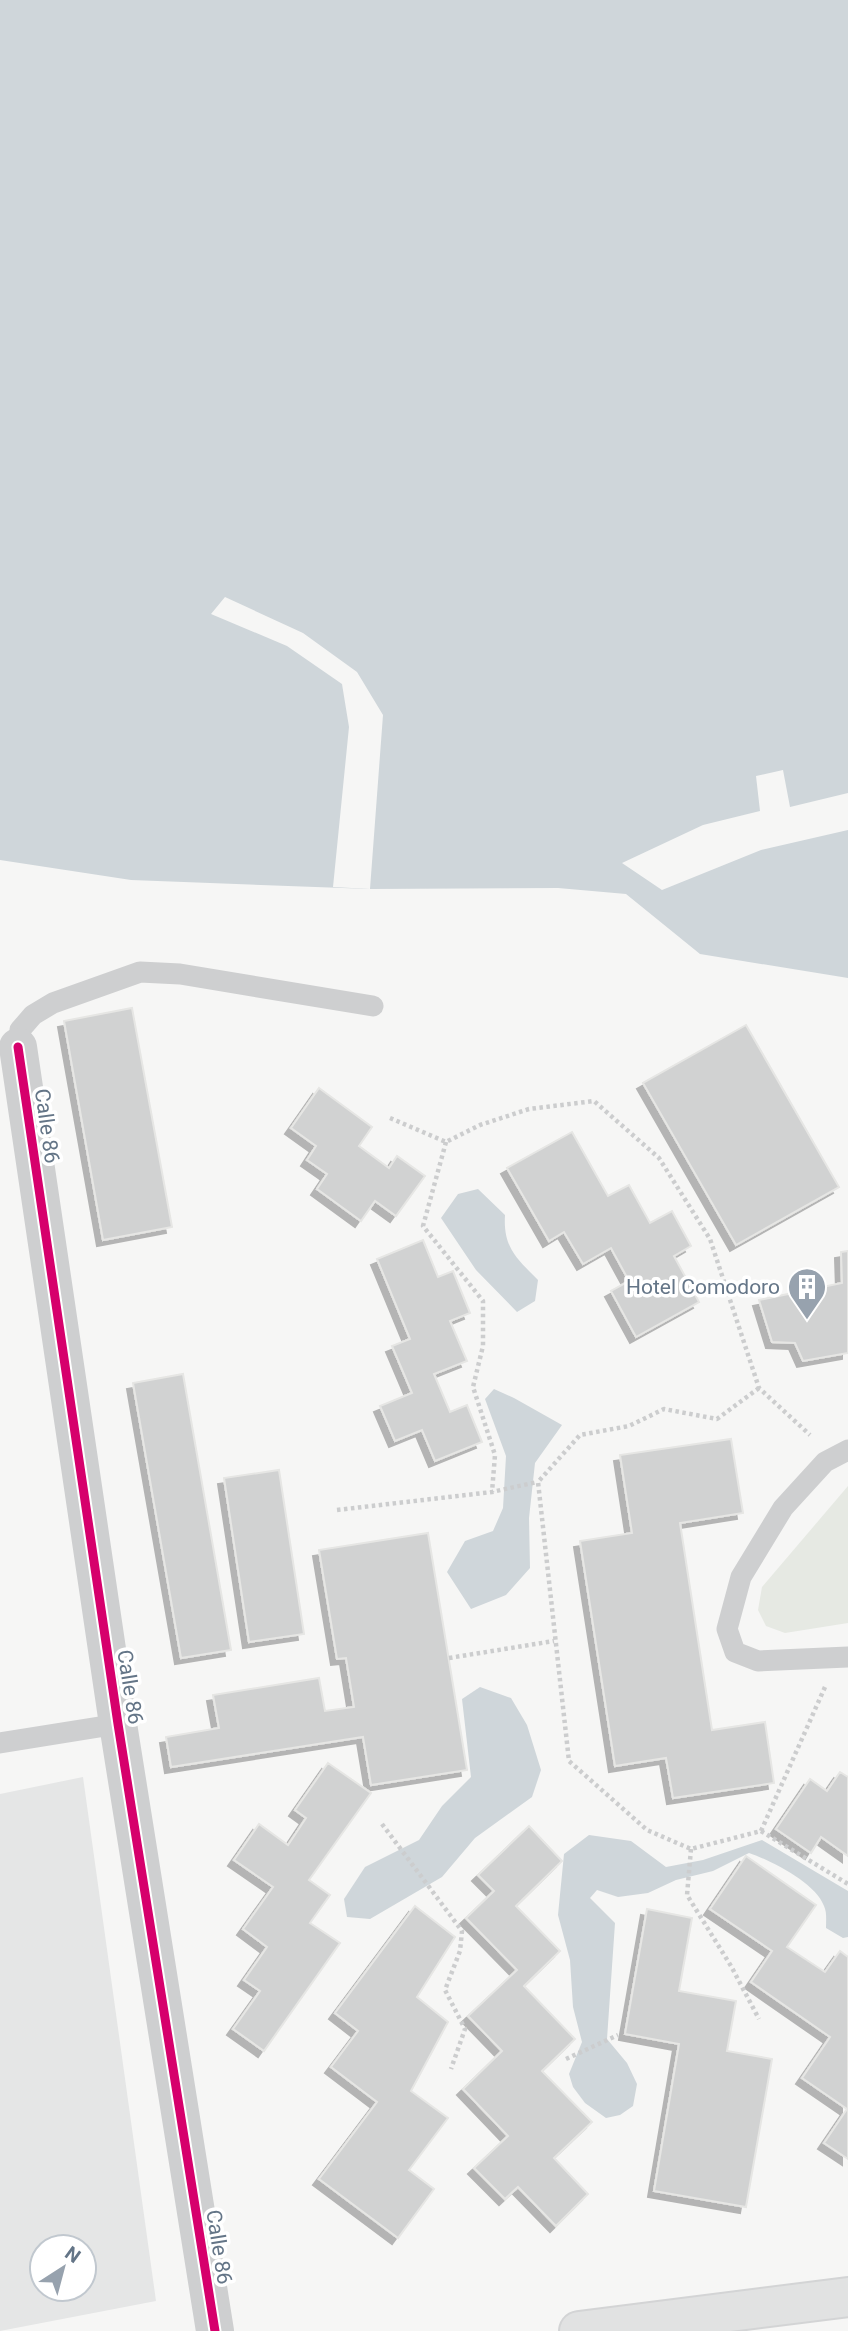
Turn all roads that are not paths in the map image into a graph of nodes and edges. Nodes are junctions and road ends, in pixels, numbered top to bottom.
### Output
1 (373, 1006) dead end
2 (18, 1047) joint
3 (841, 1454) edge
4 (843, 1657) edge
5 (118, 1724) junction
6 (0, 1743) edge
7 (848, 2297) edge
8 (637, 2327) edge
9 (215, 2331) edge
10 (579, 2331) edge

1 - 2 lane
2 - 5 street, Calle 86
3 - 4 lane
5 - 6 lane
5 - 9 street, Calle 86
7 - 8 main road
8 - 10 main road

